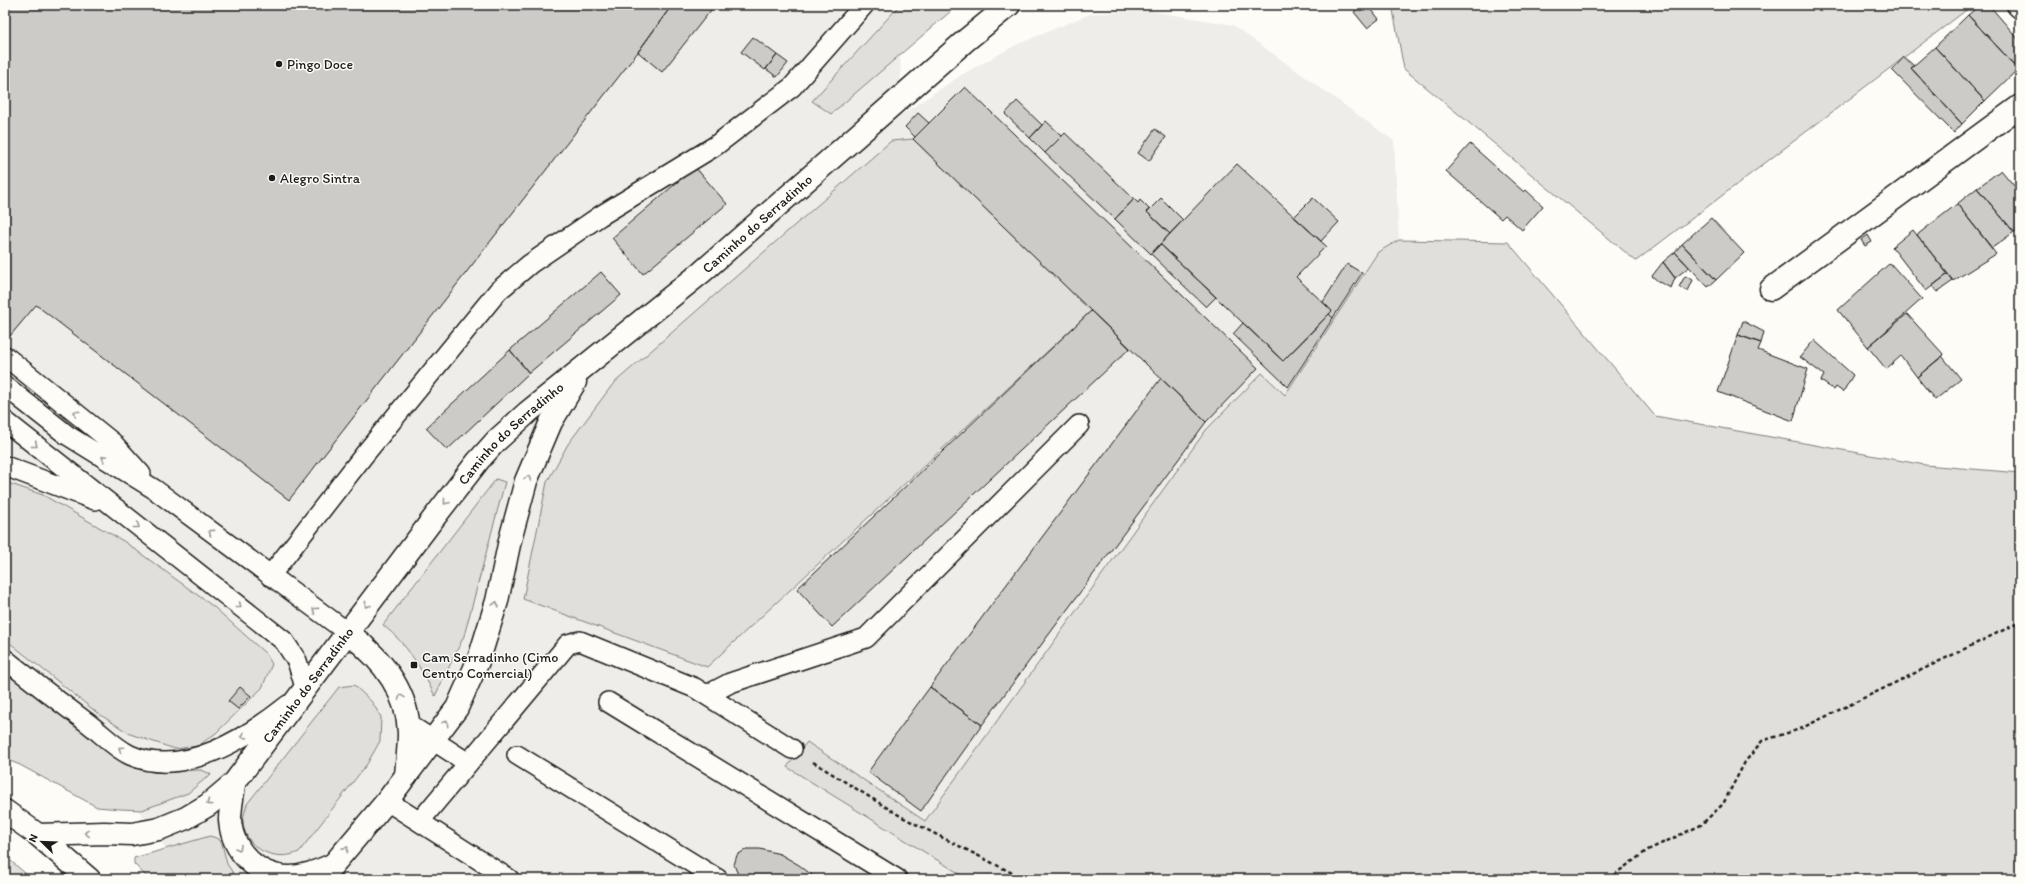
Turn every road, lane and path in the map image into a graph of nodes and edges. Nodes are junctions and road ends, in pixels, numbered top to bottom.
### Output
1 (864, 5) edge
2 (1009, 5) edge
3 (2020, 106) edge
4 (1771, 289) dead end
5 (5, 356) edge
6 (584, 368) junction
7 (5, 386) edge
8 (5, 421) edge
9 (1079, 425) dead end
10 (5, 466) edge
11 (154, 489) junction
12 (112, 506) junction
13 (270, 576) junction
14 (2020, 622) edge
15 (347, 632) junction
16 (5, 659) edge
17 (302, 692) junction
18 (707, 695) junction
19 (608, 702) dead end
20 (408, 724) junction
21 (434, 740) junction
22 (792, 748) joint
23 (517, 754) dead end
24 (468, 763) junction
25 (406, 776) junction
26 (234, 783) junction
27 (387, 801) junction
28 (5, 811) edge
29 (420, 821) junction
30 (38, 836) junction
31 (326, 872) edge
32 (89, 879) edge
33 (509, 879) edge
34 (718, 879) edge
35 (897, 879) edge
36 (1024, 879) edge
37 (1608, 879) edge

1 - 13 lane
2 - 6 street, Caminho do Serradinho
3 - 4 street
11 -> 5 lane
6 -> 15 street, Caminho do Serradinho
21 -> 6 street
11 -> 7 lane
8 -> 12 lane
9 - 18 lane
10 - 12 lane
13 -> 11 lane
12 -> 17 lane
15 -> 13 lane
14 - 37 path
15 - 17 street, Caminho do Serradinho
20 -> 15 street
17 -> 16 lane
17 - 26 street, Caminho do Serradinho
18 - 22 lane
18 - 24 lane
19 - 35 lane
20 - 21 lane
20 - 25 street
21 - 24 lane
21 - 25 street
22 - 36 path
23 - 34 lane
24 - 29 lane
25 - 27 street
26 -> 30 street, Caminho do Serradinho
26 -> 31 street
27 - 29 lane
31 -> 27 street
28 - 30 street
29 - 33 lane
30 - 32 street

